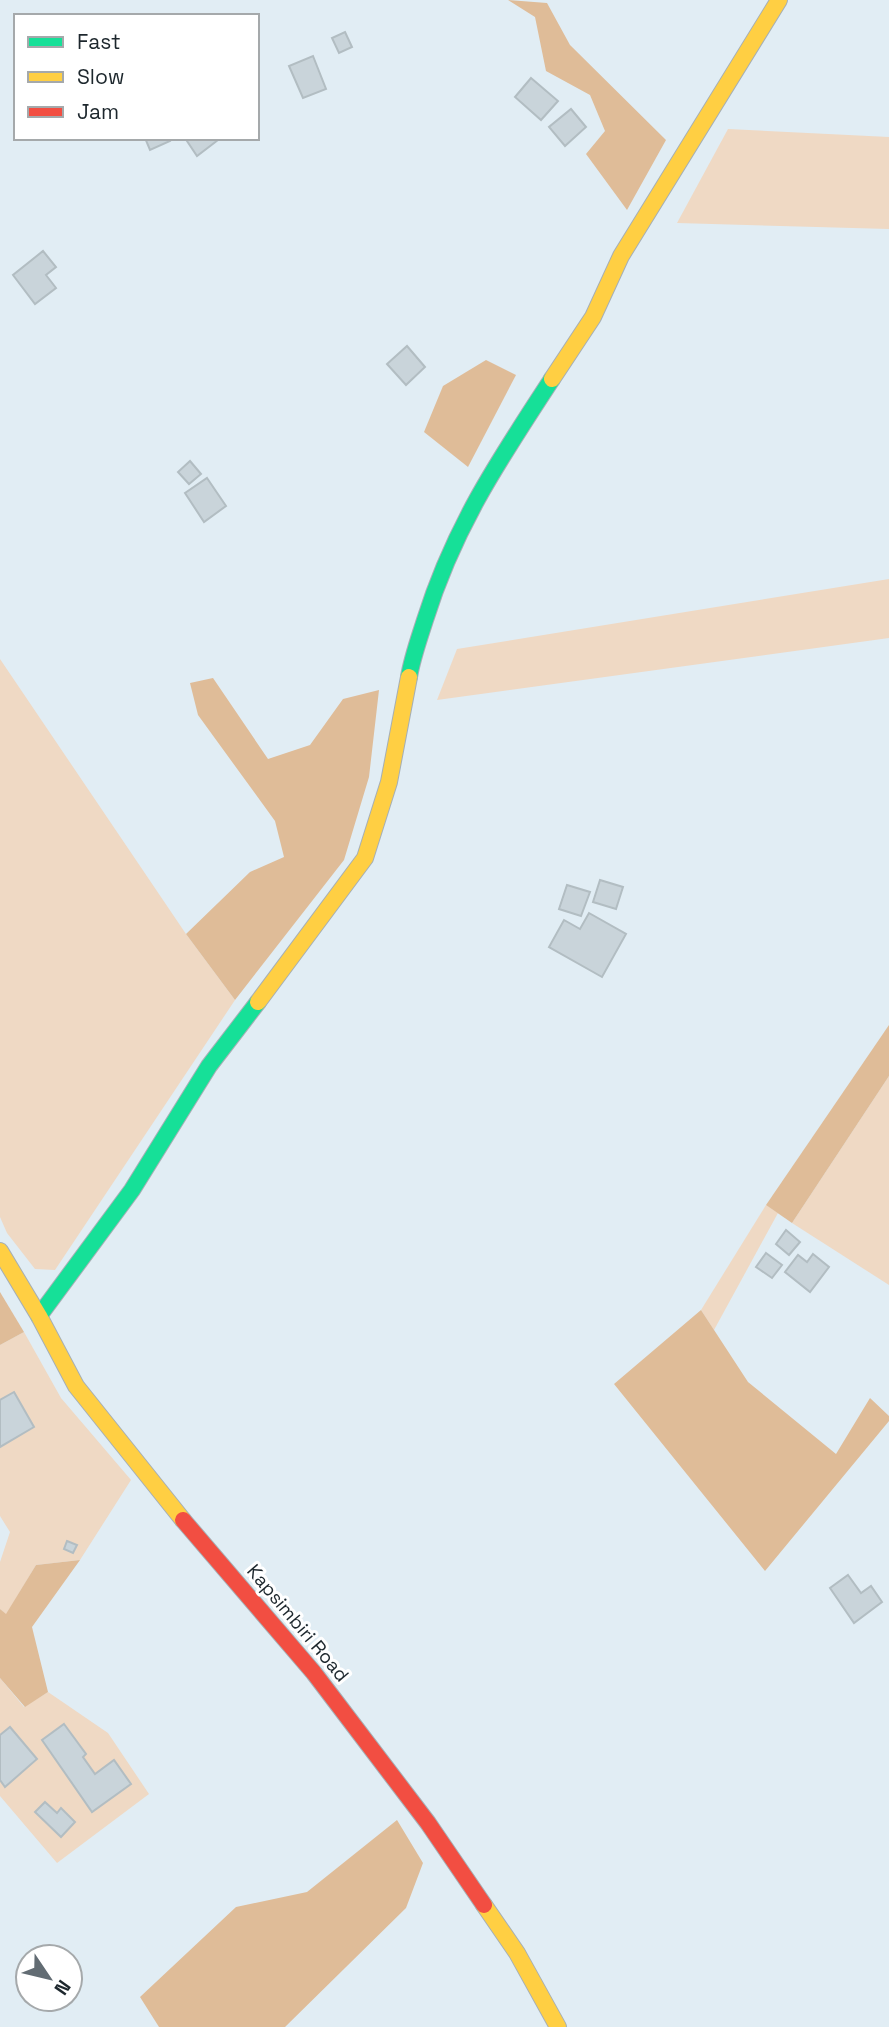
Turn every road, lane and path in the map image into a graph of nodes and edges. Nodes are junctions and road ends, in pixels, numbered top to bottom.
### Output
1 (779, 0) edge
2 (0, 1251) edge
3 (39, 1316) junction
4 (558, 2027) edge

1 - 3 street
2 - 3 street, Kapsimbiri Road
3 - 4 street, Kapsimbiri Road

